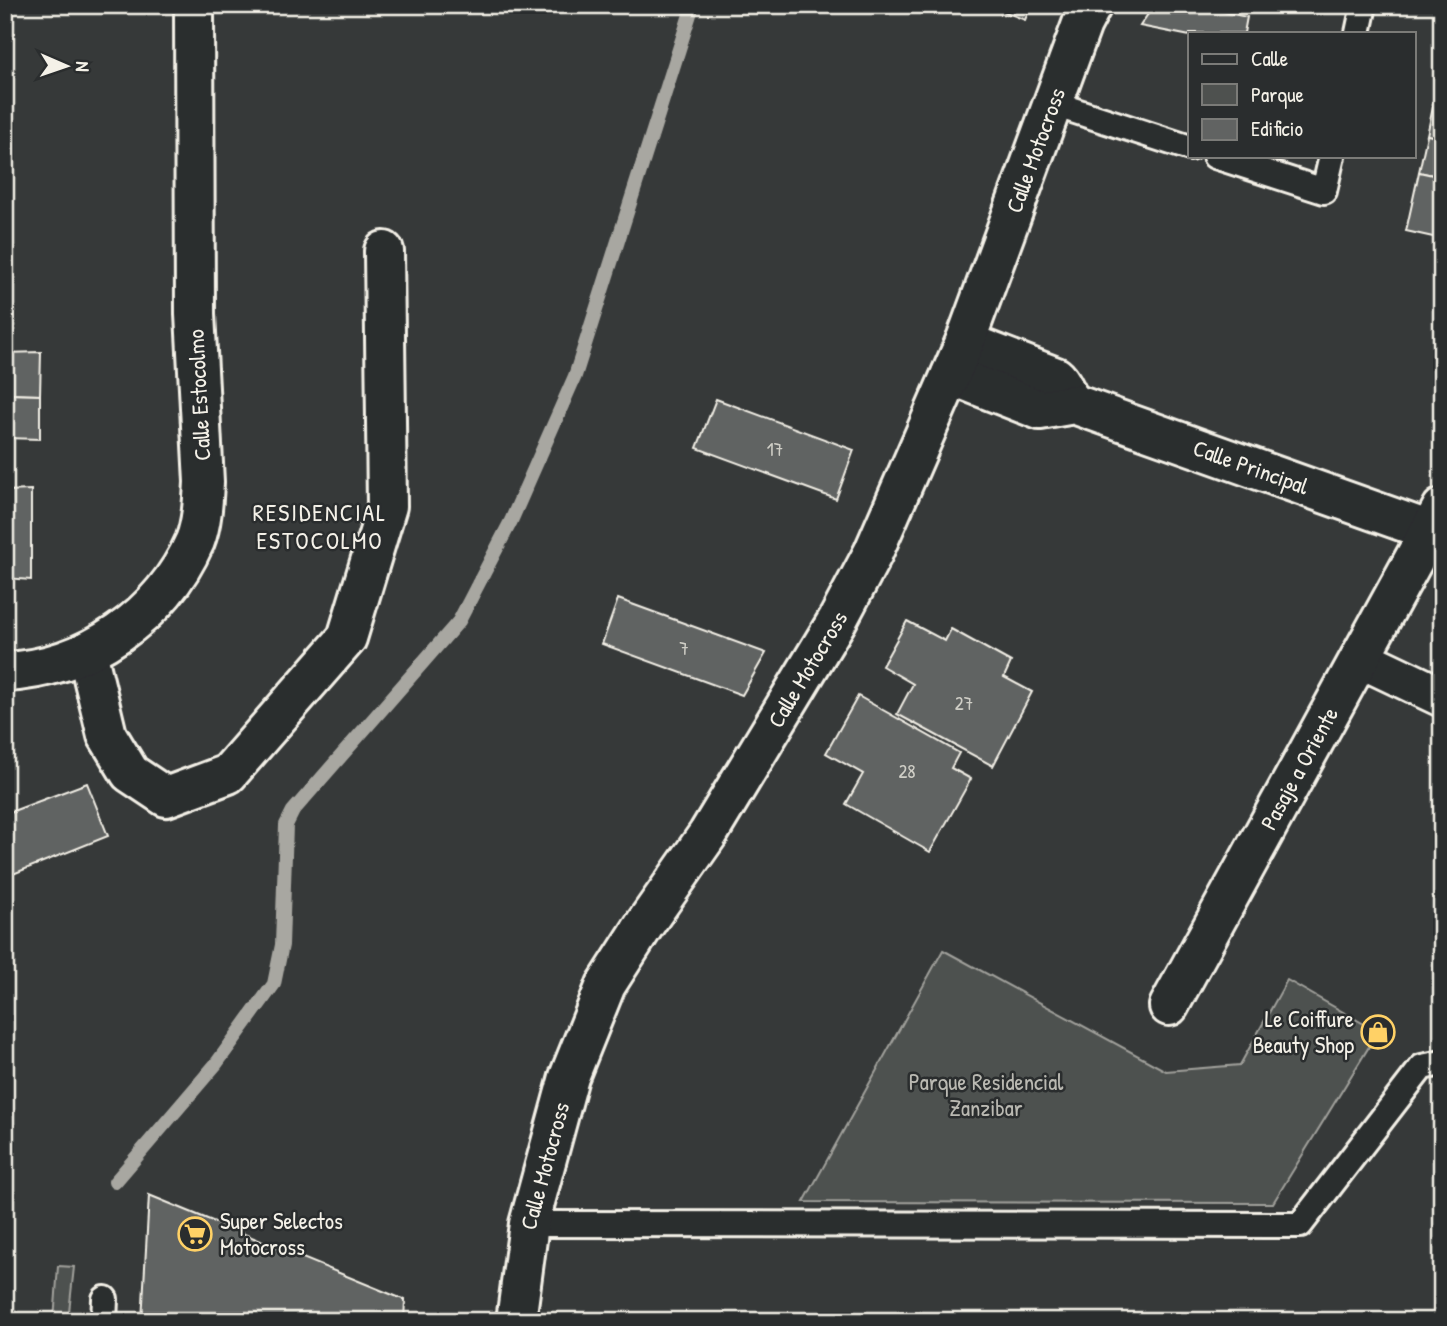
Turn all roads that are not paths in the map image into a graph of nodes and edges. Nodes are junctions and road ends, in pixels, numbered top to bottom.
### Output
1 (194, 5) edge
2 (1091, 5) edge
3 (1364, 5) edge
4 (1358, 32) edge
5 (1055, 104) junction
6 (1188, 147) edge
7 (1220, 158) edge
8 (1332, 158) edge
9 (384, 251) dead end
10 (958, 358) junction
11 (1436, 519) edge
12 (87, 652) junction
13 (1360, 658) junction
14 (5, 672) edge
15 (1442, 697) edge
16 (1168, 1006) dead end
17 (1442, 1063) edge
18 (529, 1224) junction
19 (516, 1321) edge

1 - 12 street, Calle Estocolmo
2 - 5 street, Calle Motocross
3 - 4 lane
5 - 6 lane
5 - 10 street, Calle Motocross
7 - 8 lane
9 - 12 street
10 - 11 street, Calle Principal
10 - 18 street, Calle Motocross
11 - 13 street, Pasaje a Oriente
12 - 14 street, Calle Estocolmo
13 - 15 street
13 - 16 street, Pasaje a Oriente
17 - 18 lane
18 - 19 street, Calle Motocross

